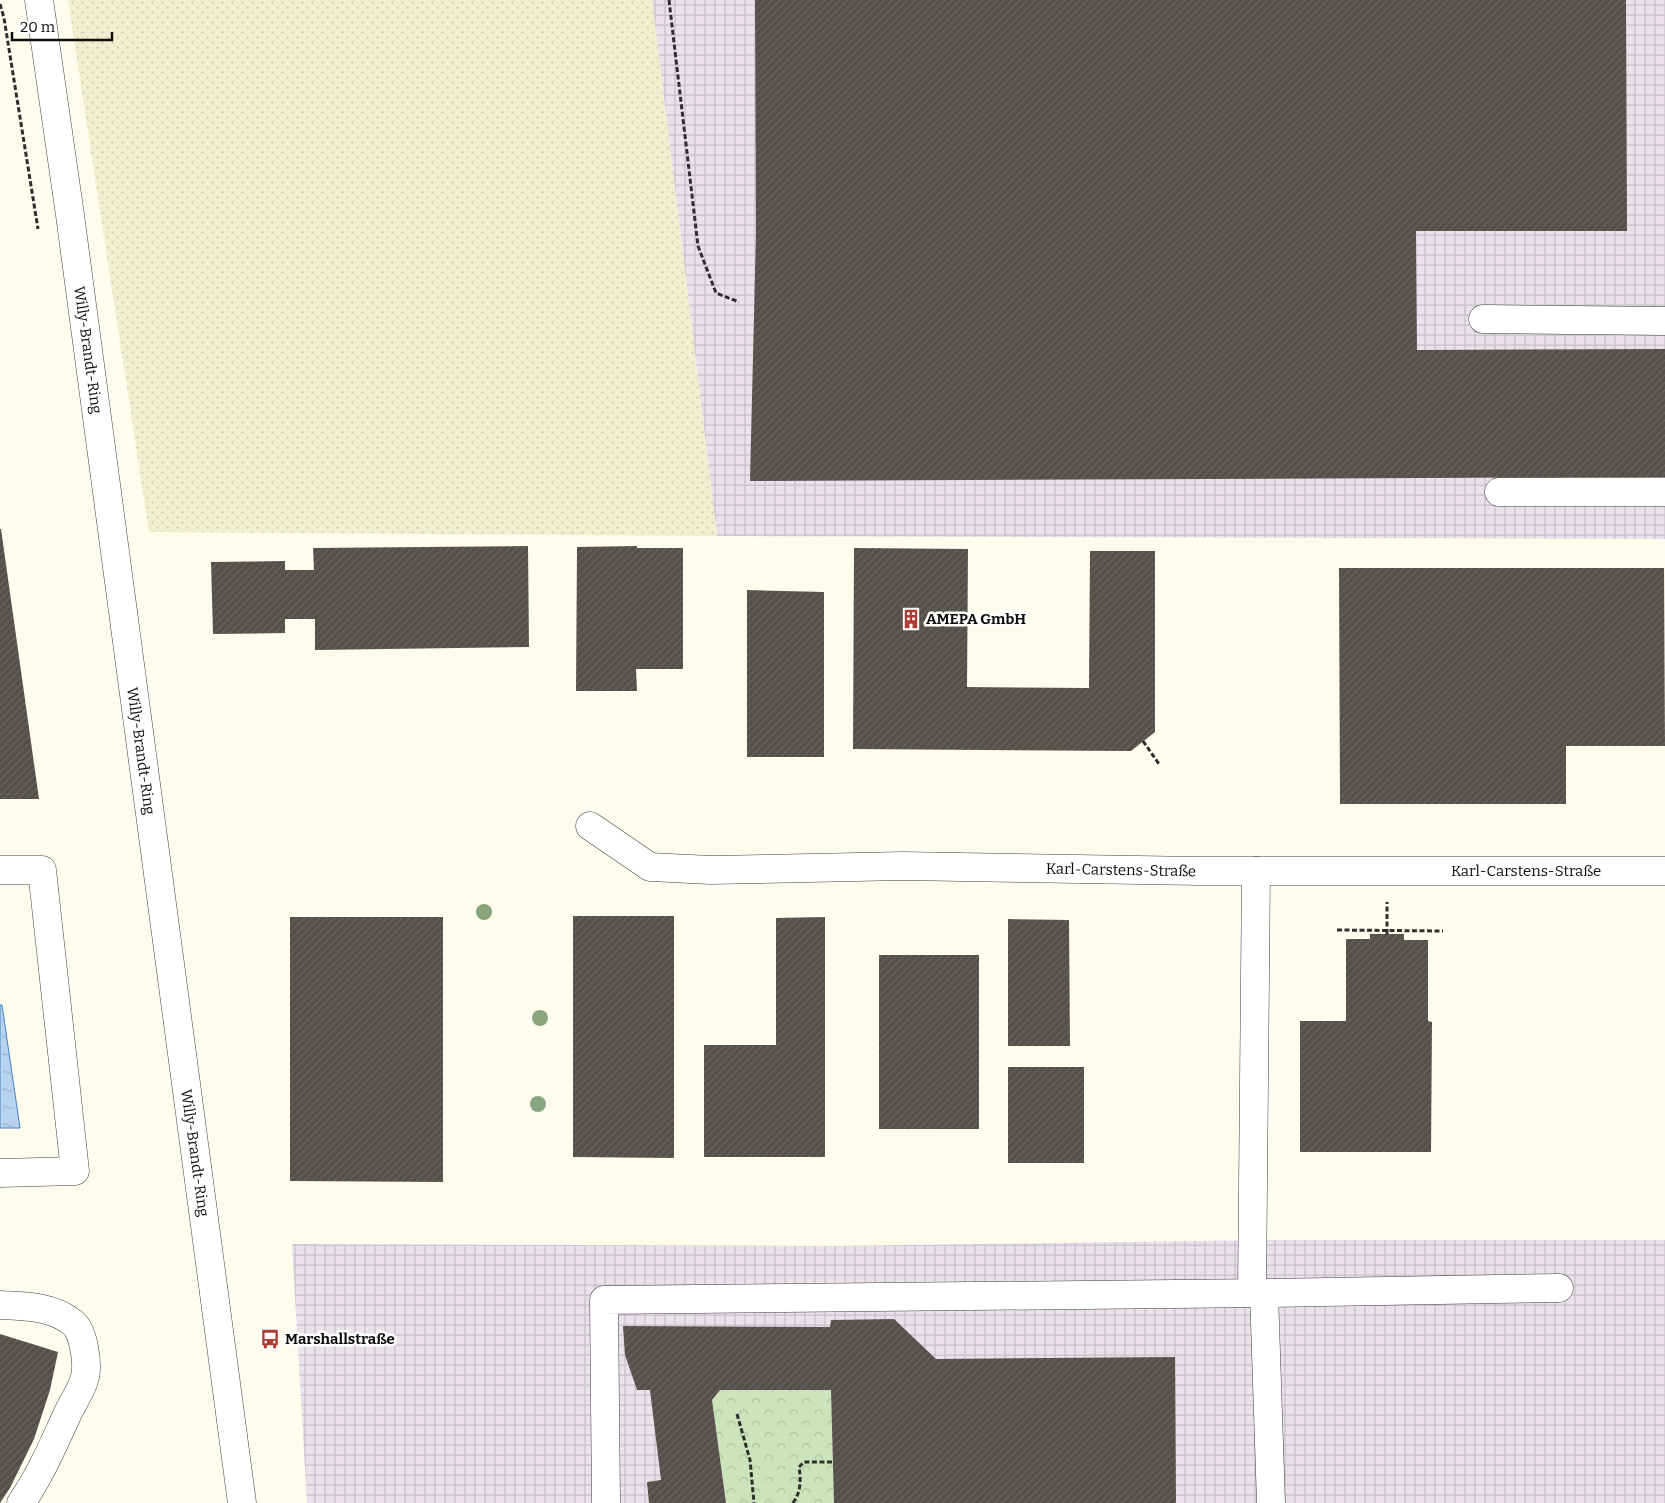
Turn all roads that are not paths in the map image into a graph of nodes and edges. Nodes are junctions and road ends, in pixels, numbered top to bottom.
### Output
1 (39, 0) edge
2 (1483, 319) dead end
3 (1665, 321) edge
4 (1499, 492) dead end
5 (1665, 492) edge
6 (590, 826) dead end
7 (0, 870) edge
8 (1256, 871) junction
9 (1665, 871) edge
10 (0, 1173) edge
11 (1559, 1288) dead end
12 (1258, 1293) junction
13 (0, 1305) edge
14 (21, 1503) edge
15 (242, 1503) edge
16 (606, 1503) edge
17 (1271, 1503) edge

1 - 15 street, Willy-Brandt-Ring
2 - 3 street
4 - 5 street
6 - 8 street, Karl-Carstens-Straße
7 - 10 street
8 - 9 street, Karl-Carstens-Straße
8 - 12 street
11 - 12 street
12 - 16 street
12 - 17 street
13 - 14 street

